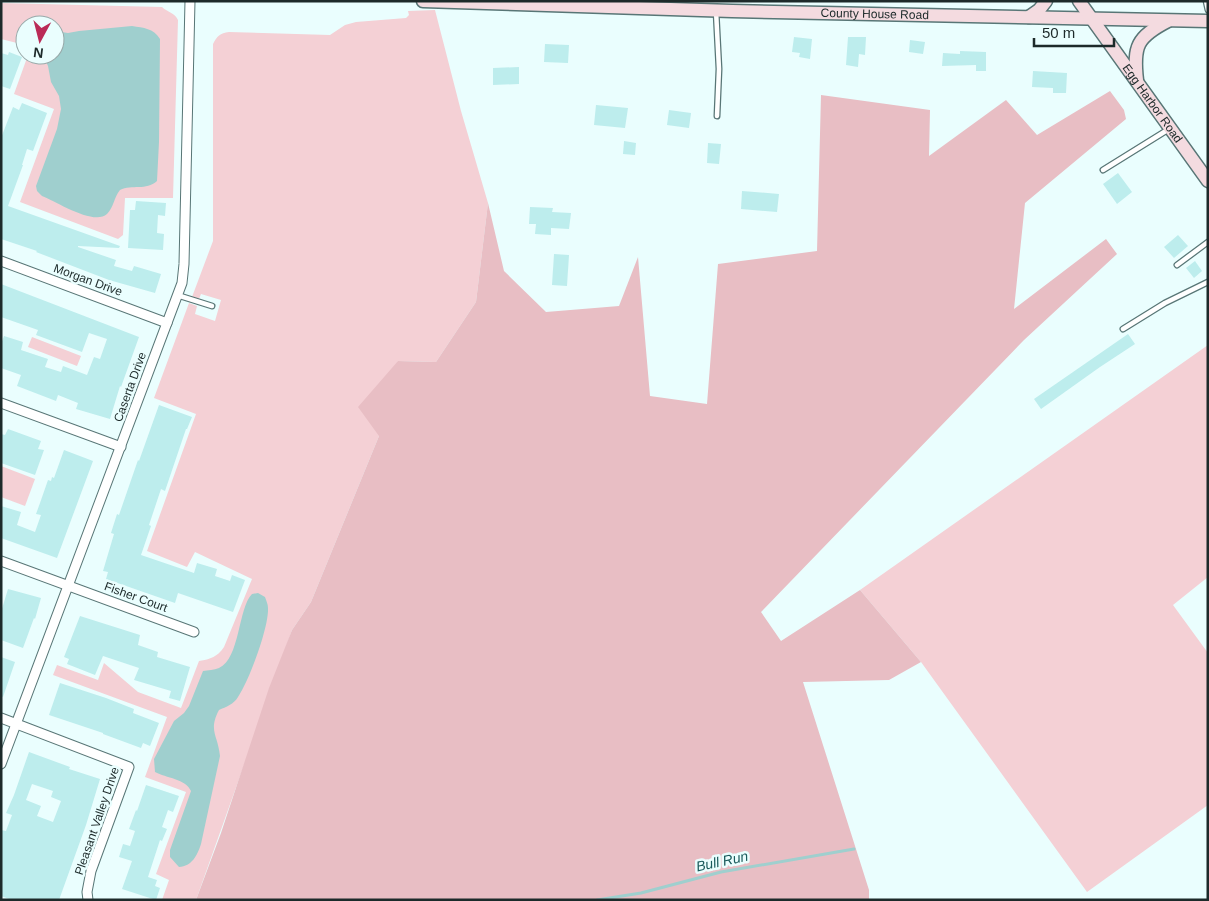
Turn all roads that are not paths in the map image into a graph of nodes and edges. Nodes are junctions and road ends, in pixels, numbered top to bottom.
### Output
1 (190, 1) edge
2 (423, 1) edge
3 (1046, 1) edge
4 (1079, 1) edge
5 (1206, 1) edge
6 (716, 10) junction
7 (1208, 10) edge
8 (1029, 17) junction
9 (1090, 17) junction
10 (1171, 20) junction
11 (1208, 20) edge
12 (1137, 82) junction
13 (717, 116) dead end
14 (1170, 128) junction
15 (1103, 170) dead end
16 (1208, 181) edge
17 (1208, 242) edge
18 (1, 261) edge
19 (1177, 265) dead end
20 (1208, 282) edge
21 (177, 295) junction
22 (212, 306) dead end
23 (167, 322) junction
24 (1122, 329) dead end
25 (1, 403) edge
26 (121, 448) junction
27 (1, 561) edge
28 (69, 586) junction
29 (194, 632) dead end
30 (1, 718) edge
31 (16, 724) junction
32 (1, 764) edge
33 (88, 900) edge

1 - 21 street, Caserta Drive
2 - 6 street, County House Road
3 - 8 street
4 - 9 street, Egg Harbor Road
5 - 7 lane
6 - 8 street, County House Road
6 - 13 lane
8 - 9 street, County House Road
9 - 10 street, County House Road
9 - 12 street, Egg Harbor Road
10 - 11 street, County House Road
10 - 12 street
12 - 14 street, Egg Harbor Road
14 - 15 lane
14 - 16 street, Egg Harbor Road
17 - 19 lane
18 - 23 street, Morgan Drive
20 - 24 lane
21 - 22 lane
21 - 23 street, Caserta Drive
23 - 26 street, Caserta Drive
25 - 26 street
26 - 28 street, Caserta Drive
27 - 28 street, Fisher Court
28 - 29 street, Fisher Court
28 - 31 street, Caserta Drive
30 - 31 street, Pleasant Valley Drive
31 - 32 street, Caserta Drive
31 - 33 street, Pleasant Valley Drive

